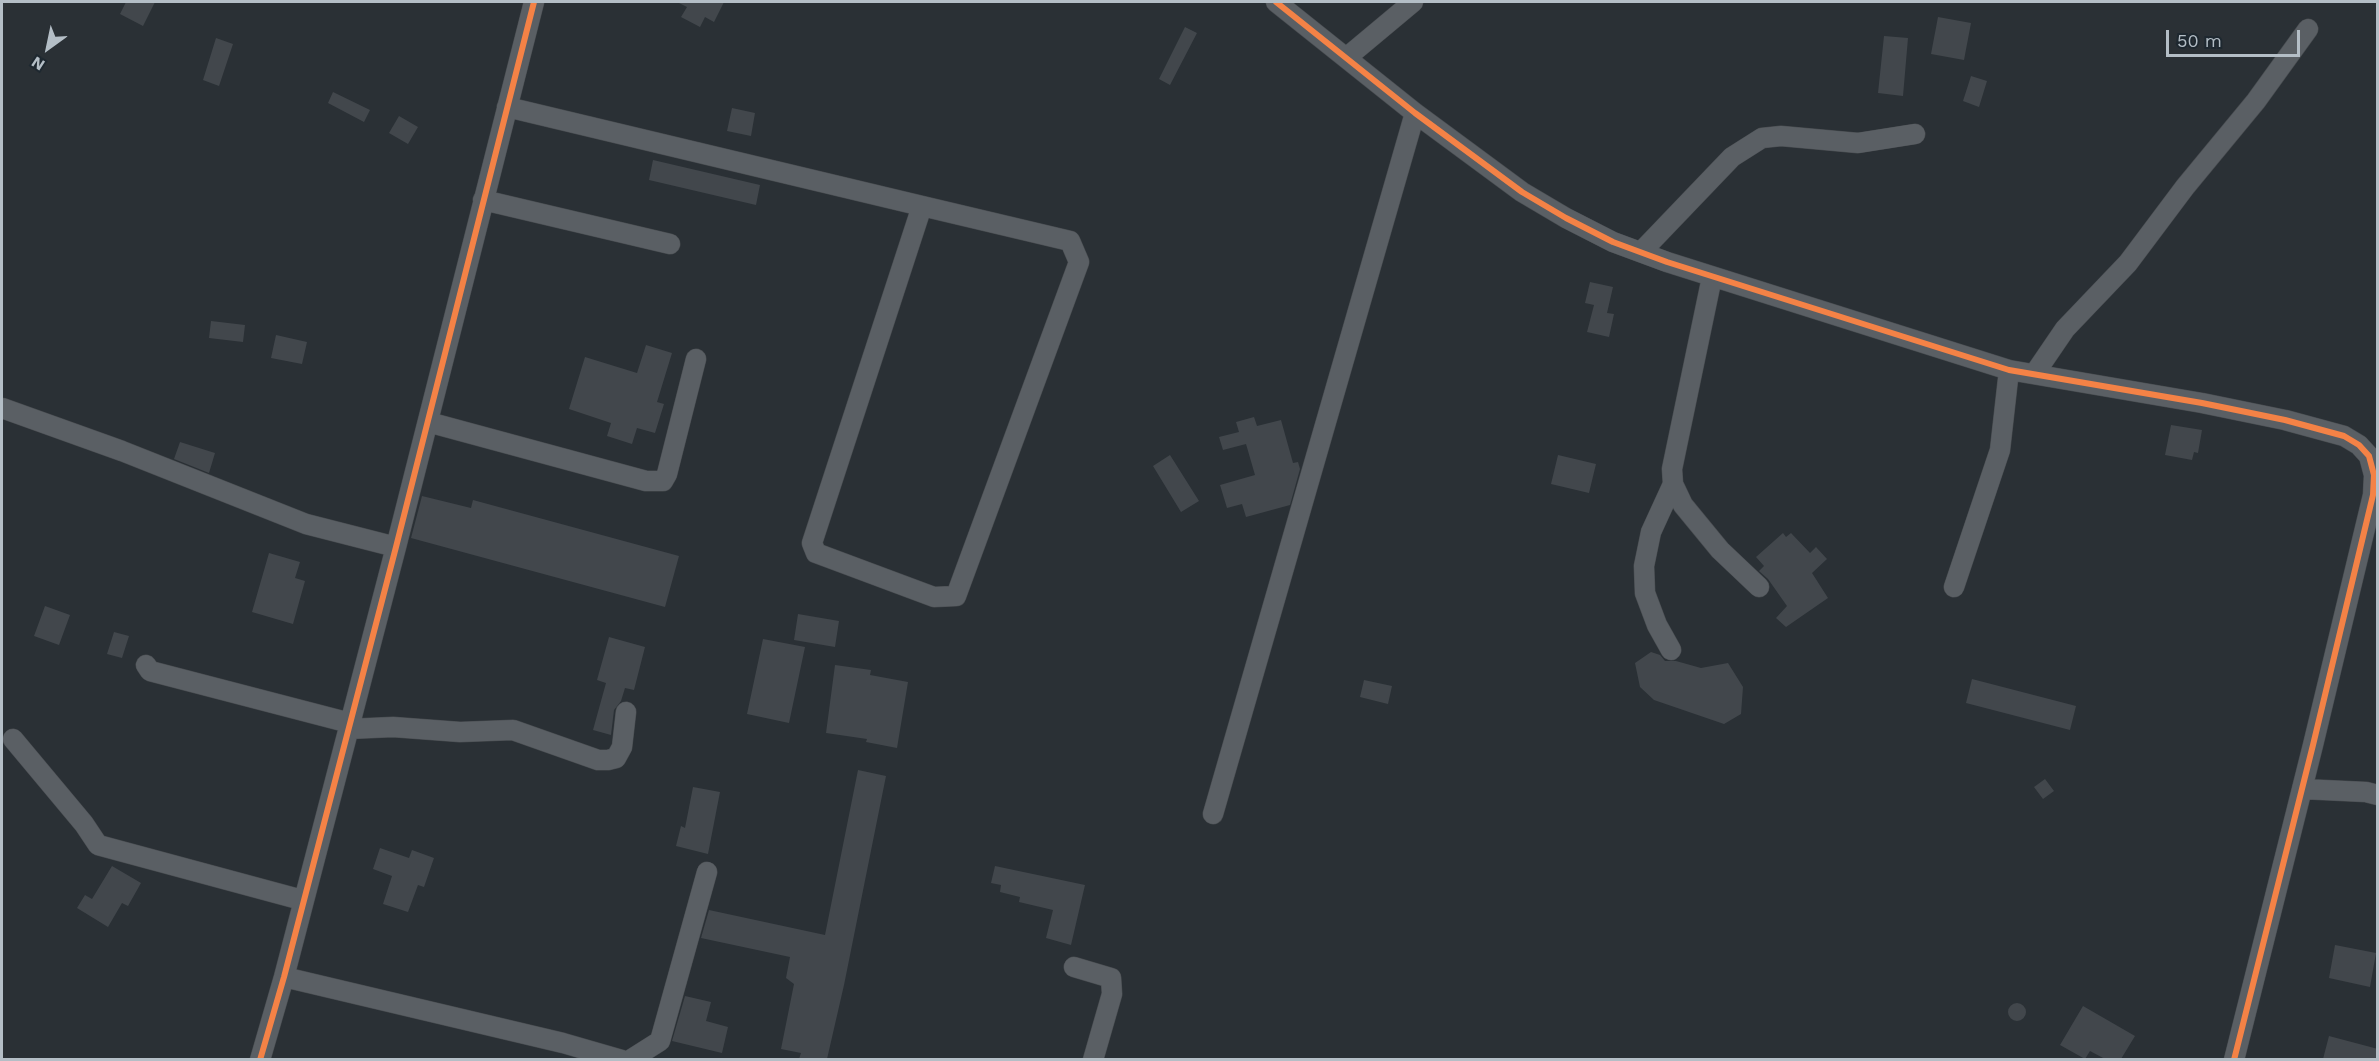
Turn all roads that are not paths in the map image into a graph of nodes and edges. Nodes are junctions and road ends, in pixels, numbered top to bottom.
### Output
1 (534, 2) edge
2 (1276, 2) edge
3 (1413, 2) edge
4 (2308, 29) dead end
5 (1346, 58) junction
6 (507, 107) junction
7 (1415, 113) junction
8 (1915, 134) dead end
9 (483, 200) junction
10 (922, 206) junction
11 (670, 244) dead end
12 (1641, 252) junction
13 (1712, 277) junction
14 (696, 359) dead end
15 (2009, 370) junction
16 (2035, 373) junction
17 (2, 408) edge
18 (428, 422) junction
19 (2373, 455) edge
20 (1673, 484) junction
21 (396, 547) junction
22 (1760, 587) dead end
23 (1954, 587) dead end
24 (1671, 650) dead end
25 (146, 665) dead end
26 (626, 712) dead end
27 (349, 726) junction
28 (13, 739) dead end
29 (2302, 789) junction
30 (2378, 795) edge
31 (1213, 814) dead end
32 (707, 872) dead end
33 (302, 900) junction
34 (1074, 967) dead end
35 (284, 977) junction
36 (260, 1059) edge
37 (622, 1059) edge
38 (630, 1059) edge
39 (1093, 1059) edge
40 (2234, 1059) edge

1 - 6 street
2 - 5 street
3 - 5 street
4 - 16 street
5 - 7 street
6 - 9 street
6 - 10 street
7 - 12 street
7 - 31 street
8 - 12 street
9 - 11 street
9 - 18 street
10 - 10 street
12 - 13 street
13 - 15 street
13 - 20 street
14 - 18 street
15 - 16 street
15 - 23 street
16 - 19 street
17 - 21 street
18 - 21 street
19 - 29 street
20 - 22 street
20 - 24 street
21 - 27 street
25 - 27 street
26 - 27 street
27 - 33 street
28 - 33 street
29 - 30 street
29 - 40 street
32 - 38 street
33 - 35 street
34 - 39 street
35 - 36 street
35 - 37 street

